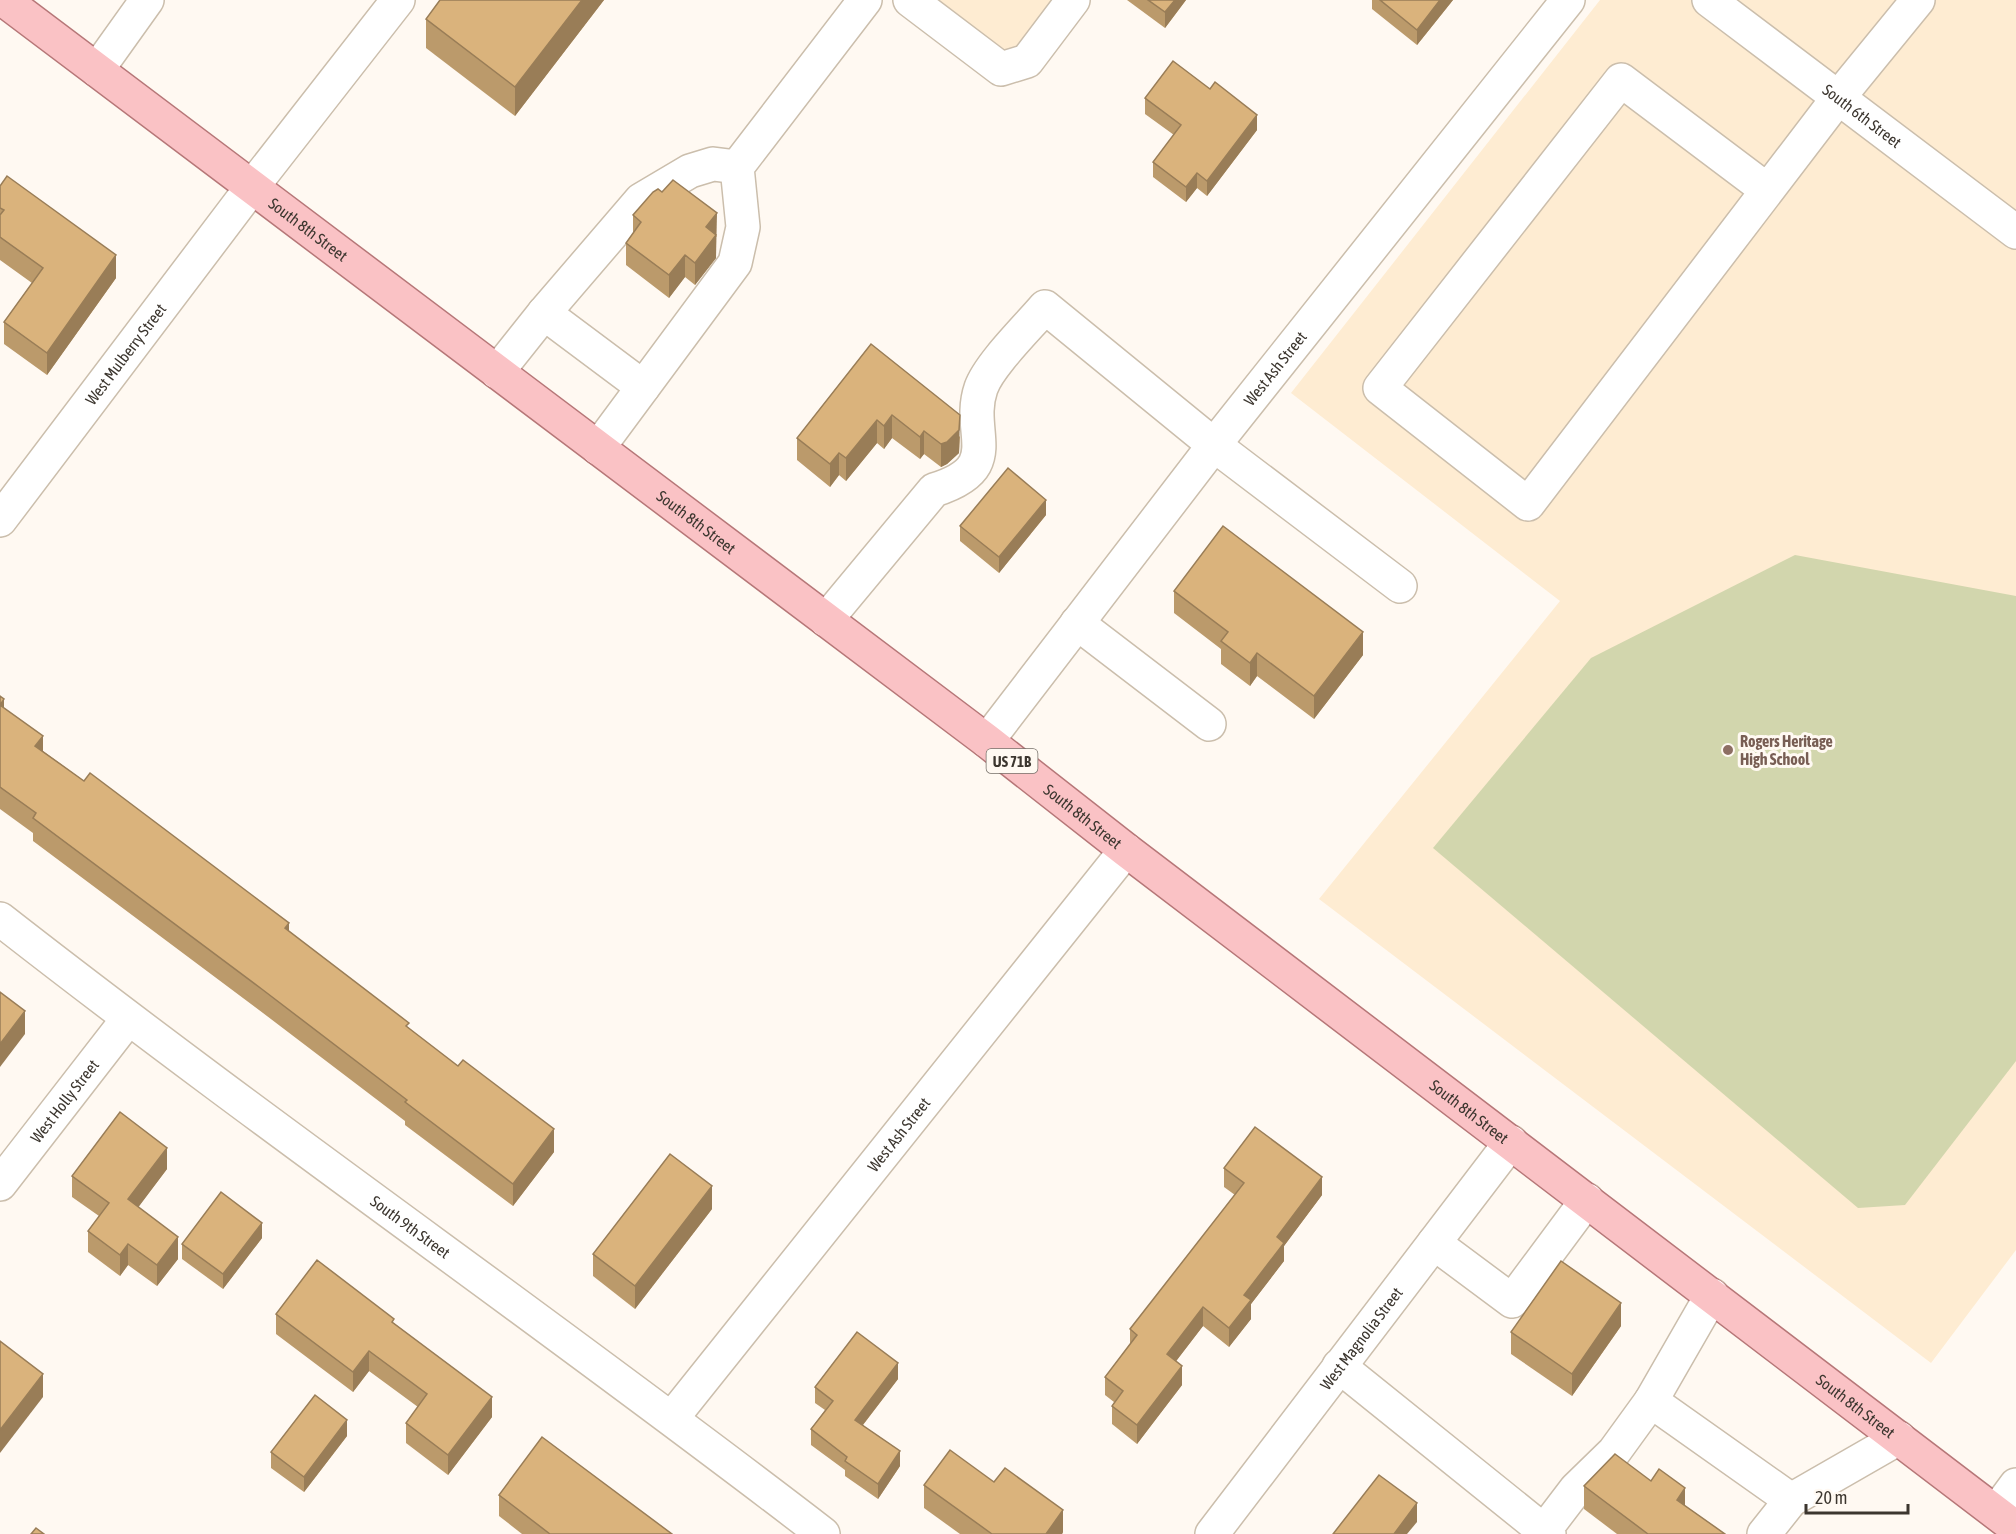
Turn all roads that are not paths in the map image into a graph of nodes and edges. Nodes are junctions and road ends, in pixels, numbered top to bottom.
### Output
1 (4, 0) edge
2 (147, 0) edge
3 (398, 0) edge
4 (865, 0) edge
5 (910, 0) edge
6 (1073, 0) edge
7 (1568, 0) edge
8 (1709, 0) edge
9 (1918, 0) edge
10 (97, 70) junction
11 (1838, 98) junction
12 (737, 167) junction
13 (252, 187) junction
14 (1767, 190) junction
15 (2016, 232) edge
16 (544, 313) junction
17 (497, 372) junction
18 (643, 387) junction
19 (1214, 446) junction
20 (598, 448) junction
21 (0, 520) edge
22 (1400, 586) dead end
23 (826, 620) junction
24 (1077, 623) junction
25 (1209, 724) dead end
26 (987, 741) junction
27 (1126, 850) junction
28 (0, 919) edge
29 (128, 1019) junction
30 (1511, 1142) junction
31 (0, 1184) edge
32 (1587, 1200) junction
33 (1434, 1243) junction
34 (1712, 1295) junction
35 (1339, 1366) junction
36 (1651, 1401) junction
37 (672, 1418) junction
38 (1899, 1438) junction
39 (2016, 1485) edge
40 (1791, 1500) junction
41 (2006, 1520) edge
42 (1546, 1532) edge
43 (823, 1534) edge
44 (1212, 1534) edge
45 (1764, 1534) edge

1 - 10 main road, South 8th Street / US 71B
2 - 10 street
3 - 13 street, West Mulberry Street
4 - 12 street
5 - 6 street
7 - 19 street, West Ash Street
8 - 11 street, South 6th Street
9 - 11 street
10 - 13 main road, South 8th Street / US 71B
11 - 14 street
11 - 15 street, South 6th Street
12 - 16 street
12 - 18 street
13 - 17 main road, South 8th Street / US 71B
13 - 21 street, West Mulberry Street
14 - 14 street
16 - 17 street
16 - 18 street
17 - 20 main road, South 8th Street / US 71B
18 - 20 street
19 - 22 street
19 - 23 street
19 - 24 street, West Ash Street
20 - 23 main road, South 8th Street / US 71B
23 - 26 main road, South 8th Street / US 71B
24 - 25 street
24 - 26 street, West Ash Street
26 - 27 main road, South 8th Street / US 71B
27 - 30 main road, South 8th Street / US 71B
27 - 37 street, West Ash Street
28 - 29 street, South 9th Street
29 - 31 street, West Holly Street
29 - 37 street, South 9th Street
30 - 32 main road, South 8th Street / US 71B
30 - 33 street, West Magnolia Street
32 - 33 street
32 - 34 main road, South 8th Street / US 71B
33 - 35 street, West Magnolia Street
34 - 36 street
34 - 38 main road, South 8th Street / US 71B
35 - 42 street
35 - 44 street, West Magnolia Street
36 - 40 street
36 - 42 street
37 - 43 street, South 9th Street
38 - 40 street
38 - 41 main road, South 8th Street / US 71B
39 - 41 street
40 - 45 street

